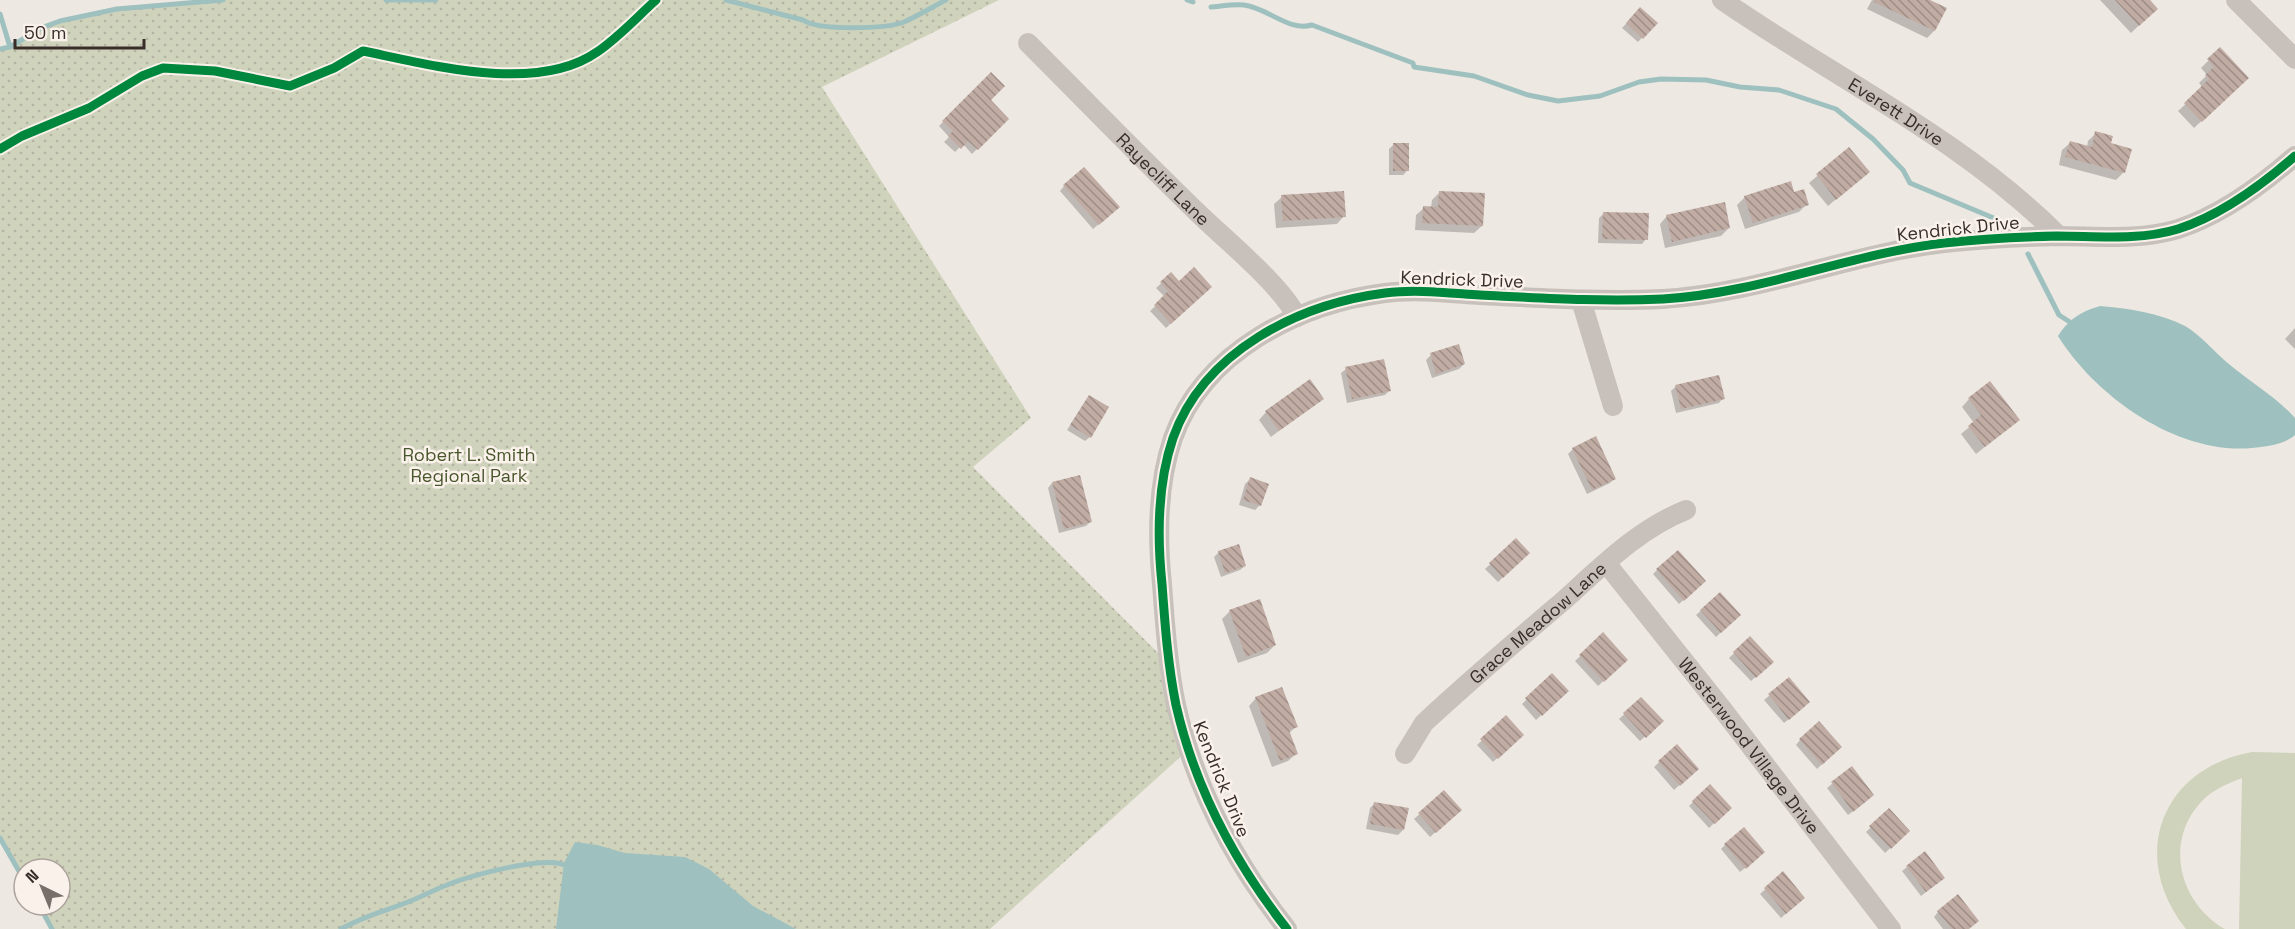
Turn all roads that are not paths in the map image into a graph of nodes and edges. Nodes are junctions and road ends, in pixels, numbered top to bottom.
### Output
1 (1722, 0) edge
2 (2236, 0) edge
3 (1028, 43) dead end
4 (2295, 59) edge
5 (2295, 156) edge
6 (2059, 236) junction
7 (1581, 300) junction
8 (1297, 317) junction
9 (1613, 406) dead end
10 (1686, 510) dead end
11 (1606, 563) junction
12 (1405, 754) dead end
13 (1285, 927) edge
14 (1891, 929) edge

1 - 6 street, Everett Drive
2 - 4 street
3 - 8 street, Rayecliff Lane
5 - 6 street, Kendrick Drive
6 - 7 street, Kendrick Drive
7 - 8 street, Kendrick Drive
7 - 9 street
8 - 13 street, Kendrick Drive
10 - 11 street, Grace Meadow Lane
11 - 12 street, Grace Meadow Lane
11 - 14 street, Westerwood Village Drive

